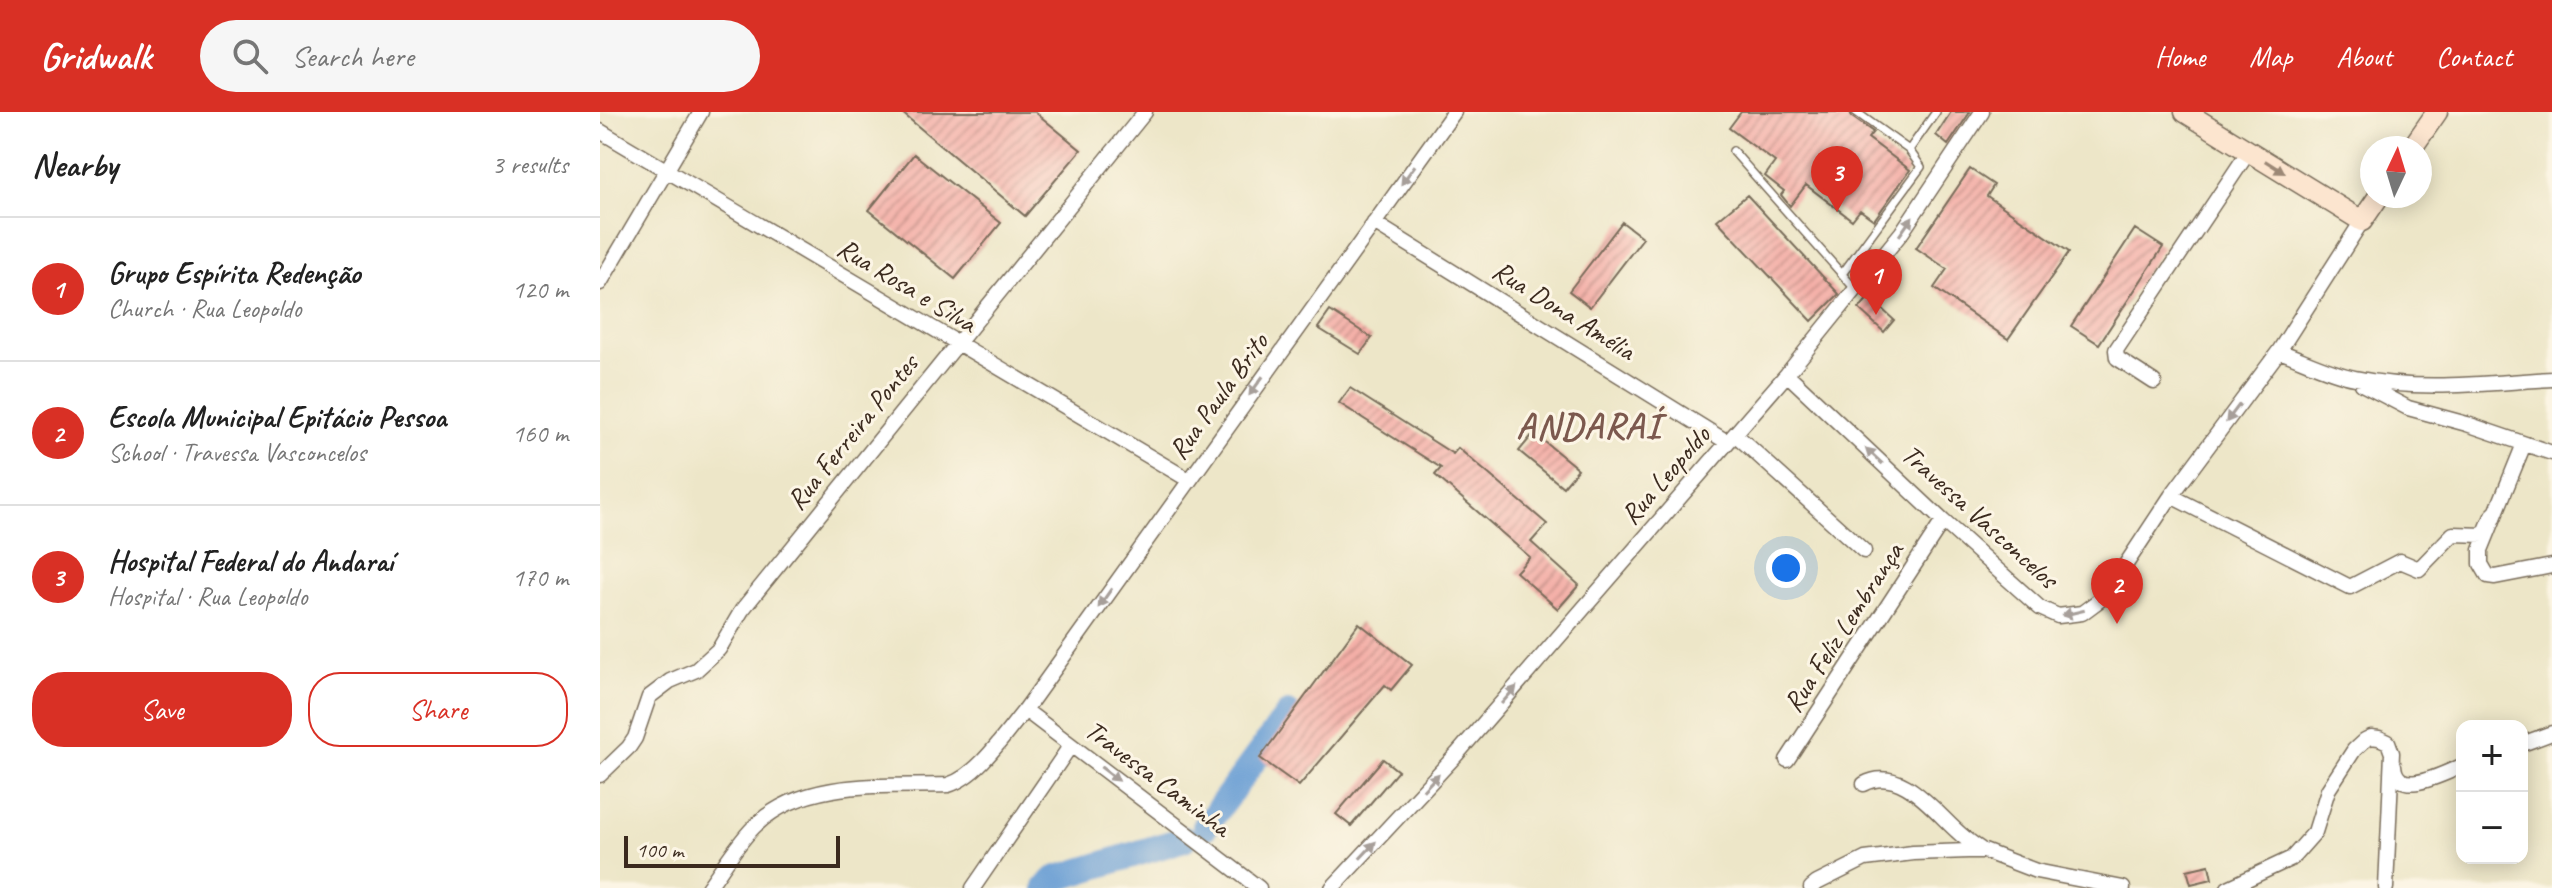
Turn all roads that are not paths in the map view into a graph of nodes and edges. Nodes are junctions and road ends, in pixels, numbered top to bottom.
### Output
1 (701, 112) edge
2 (1145, 112) edge
3 (1454, 112) edge
4 (1856, 112) edge
5 (1936, 112) edge
6 (1982, 112) edge
7 (2185, 112) edge
8 (2437, 112) edge
9 (600, 131) edge
10 (2420, 136) edge
11 (1909, 150) junction
12 (1733, 151) dead end
13 (2249, 151) junction
14 (665, 171) junction
15 (2371, 208) edge
16 (2362, 221) junction
17 (1374, 223) junction
18 (1842, 274) junction
19 (600, 283) edge
20 (1856, 290) junction
21 (956, 344) junction
22 (2279, 351) junction
23 (1787, 374) junction
24 (2550, 375) edge
25 (2351, 377) junction
26 (2154, 382) dead end
27 (1732, 438) junction
28 (2524, 444) junction
29 (2552, 453) edge
30 (1189, 480) junction
31 (2171, 496) junction
32 (2496, 512) junction
33 (1943, 521) junction
34 (1864, 551) dead end
35 (2552, 566) edge
36 (1025, 710) junction
37 (2552, 733) edge
38 (2528, 742) edge
39 (1071, 745) junction
40 (2390, 748) junction
41 (1787, 760) dead end
42 (2456, 768) edge
43 (600, 775) edge
44 (1864, 784) dead end
45 (1984, 851) junction
46 (2231, 887) edge
47 (708, 888) edge
48 (973, 888) edge
49 (1259, 888) edge
50 (1332, 888) edge
51 (1811, 888) edge
52 (2123, 888) edge
53 (2386, 888) edge

1 - 14 street
2 - 21 street, Rua Ferreira Pontes
3 -> 17 street, Rua Paula Brito
4 - 11 lane
5 - 11 lane
20 -> 6 street, Rua Leopoldo
7 - 13 street
8 - 10 street
9 - 14 street, Rua Rosa e Silva
11 - 18 lane
12 - 18 lane
13 -> 16 street
13 - 26 street
14 - 19 street
14 - 21 street, Rua Rosa e Silva
15 - 16 street
16 - 22 street, Travessa Vasconcelos
17 - 27 street, Rua Dona Amélia
17 -> 30 street, Rua Paula Brito
18 - 20 lane
20 - 23 street, Rua Leopoldo
21 - 30 street, Rua Rosa e Silva
21 - 43 street, Rua Ferreira Pontes
22 - 25 street
22 -> 31 street, Travessa Vasconcelos
23 - 27 street, Rua Leopoldo
33 -> 23 street, Travessa Vasconcelos
24 - 25 street
25 - 28 street
27 - 34 street, Rua Dona Amélia
50 -> 27 street, Rua Leopoldo
28 - 29 street
28 - 32 street
30 -> 36 street, Rua Paula Brito
31 - 32 street
31 -> 33 street, Travessa Vasconcelos
32 - 35 street
33 - 41 street, Rua Feliz Lembrança
36 - 39 street, Travessa Caminha
36 - 47 street, Rua Paula Brito
37 - 38 street
39 - 48 street
39 -> 49 street, Travessa Caminha
40 - 42 street
40 - 46 street
40 - 53 street
44 - 45 street
45 - 51 street
45 - 52 street

